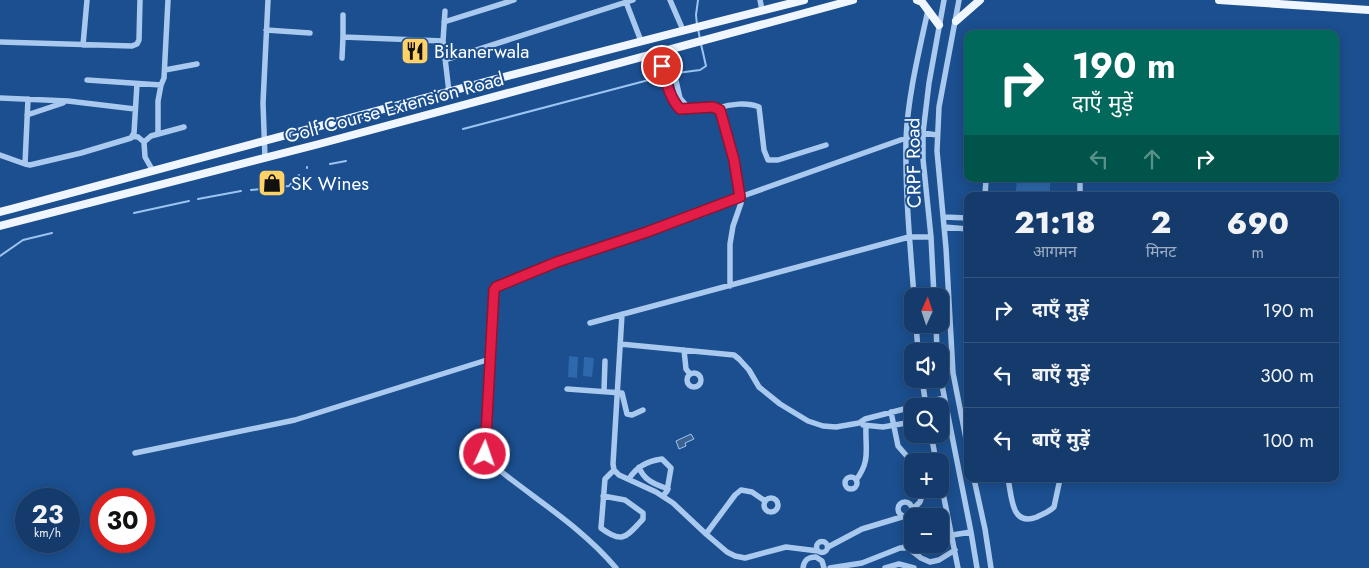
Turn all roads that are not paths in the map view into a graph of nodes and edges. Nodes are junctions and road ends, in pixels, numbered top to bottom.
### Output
1 (87, 0) edge
2 (140, 0) edge
3 (168, 0) edge
4 (268, 0) edge
5 (514, 0) edge
6 (633, 0) edge
7 (670, 0) edge
8 (760, 0) edge
9 (804, 0) edge
10 (853, 0) edge
11 (917, 0) edge
12 (944, 0) edge
13 (959, 0) edge
14 (980, 0) edge
15 (1219, 0) edge
16 (626, 2) junction
17 (789, 4) junction
18 (446, 10) dead end
19 (762, 10) junction
20 (928, 10) junction
21 (1369, 10) edge
22 (343, 16) dead end
23 (794, 16) junction
24 (956, 21) junction
25 (444, 22) junction
26 (939, 25) junction
27 (266, 30) junction
28 (683, 30) junction
29 (310, 33) dead end
30 (343, 37) junction
31 (443, 41) junction
32 (641, 41) junction
33 (0, 42) edge
34 (83, 45) junction
35 (669, 50) junction
36 (659, 53) junction
37 (342, 58) dead end
38 (445, 60) junction
39 (197, 64) dead end
40 (165, 70) junction
41 (87, 80) dead end
42 (137, 84) junction
43 (161, 85) junction
44 (449, 92) junction
45 (0, 98) edge
46 (28, 99) junction
47 (68, 101) junction
48 (718, 108) junction
49 (685, 109) junction
50 (135, 110) junction
51 (27, 115) junction
52 (184, 127) dead end
53 (923, 133) junction
54 (158, 134) junction
55 (937, 135) junction
56 (132, 136) junction
57 (906, 138) junction
58 (264, 141) junction
59 (144, 142) junction
60 (826, 145) dead end
61 (0, 155) edge
62 (265, 158) junction
63 (25, 164) junction
64 (153, 171) junction
65 (740, 197) junction
66 (0, 212) edge
67 (942, 217) junction
68 (964, 218) edge
69 (0, 226) edge
70 (944, 227) junction
71 (964, 229) edge
72 (909, 237) junction
73 (931, 237) junction
74 (730, 286) junction
75 (913, 288) edge
76 (934, 288) edge
77 (622, 314) junction
78 (590, 323) dead end
79 (620, 344) junction
80 (684, 350) junction
81 (490, 359) junction
82 (605, 361) dead end
83 (690, 374) dead end
84 (942, 388) edge
85 (567, 389) dead end
86 (604, 391) junction
87 (617, 392) junction
88 (944, 398) edge
89 (904, 408) edge
90 (643, 410) dead end
91 (891, 412) junction
92 (964, 412) edge
93 (859, 423) junction
94 (904, 424) edge
95 (949, 424) edge
96 (866, 426) junction
97 (893, 426) junction
98 (136, 453) dead end
99 (904, 453) edge
100 (638, 467) junction
101 (614, 470) junction
102 (628, 479) junction
103 (856, 480) dead end
104 (975, 482) edge
105 (1009, 482) edge
106 (1059, 482) edge
107 (668, 489) junction
108 (603, 496) junction
109 (663, 496) junction
110 (921, 498) edge
111 (944, 498) edge
112 (765, 501) dead end
113 (912, 508) edge
114 (914, 508) edge
115 (904, 515) edge
116 (904, 516) edge
117 (983, 521) junction
118 (970, 524) junction
119 (971, 532) junction
120 (706, 534) junction
121 (952, 534) junction
122 (949, 535) edge
123 (828, 547) junction
124 (904, 547) edge
125 (955, 550) junction
126 (818, 551) junction
127 (915, 553) edge
128 (616, 568) edge
129 (804, 568) edge
130 (824, 568) edge
131 (830, 568) edge
132 (885, 568) edge
133 (914, 568) edge
134 (958, 568) edge
135 (977, 568) edge
136 (991, 568) edge

1 - 34 street
2 - 34 street
3 - 40 street
4 - 27 street
5 - 25 street
6 - 16 street
7 - 28 street
8 - 19 street
9 - 17 main road, Golf Course Extension Road
10 - 23 main road, Golf Course Extension Road
11 - 20 main road
12 - 26 street, CRPF Road
13 - 24 street
14 - 24 main road
15 - 21 main road
16 - 32 street
16 - 38 street
17 - 19 main road, Golf Course Extension Road
17 - 23 main road
18 - 25 street
19 - 28 main road, Golf Course Extension Road
20 - 26 main road
20 - 57 street
22 - 30 street
23 - 35 main road, Golf Course Extension Road
24 - 55 street
25 - 31 street
26 - 53 street, CRPF Road
27 - 29 street
27 - 58 street
28 - 32 main road, Golf Course Extension Road
30 - 31 street
30 - 37 street
31 - 38 street
32 - 44 main road, Golf Course Extension Road
33 - 34 street
35 - 36 main road, Golf Course Extension Road
35 - 49 street
36 - 49 street
36 - 62 main road, Golf Course Extension Road
38 - 44 street
39 - 40 street
40 - 43 street
41 - 42 street
42 - 43 street
42 - 50 street
43 - 54 street
44 - 58 main road, Golf Course Extension Road
45 - 46 street
46 - 47 street
46 - 51 street
47 - 50 street
47 - 51 street
48 - 49 street
48 - 60 street
48 - 65 street
50 - 56 street
51 - 63 street
52 - 54 street
53 - 55 street
53 - 57 street
53 - 73 street, CRPF Road
54 - 59 street
55 - 67 street
56 - 59 street
56 - 63 street
57 - 65 street
57 - 72 street
58 - 62 street
58 - 64 main road, Golf Course Extension Road
59 - 64 street
61 - 63 street
62 - 69 main road, Golf Course Extension Road
64 - 66 main road, Golf Course Extension Road
65 - 74 street
65 - 81 street
67 - 68 street
67 - 70 street
70 - 71 street
70 - 92 street
72 - 73 street
72 - 74 street
72 - 75 street
73 - 76 street, CRPF Road
74 - 77 street
77 - 78 street
77 - 79 street
79 - 80 street
79 - 87 street
80 - 83 street
80 - 93 street
81 - 98 street
81 - 128 street
82 - 86 street
84 - 88 street
85 - 86 street
86 - 87 street
87 - 90 street
87 - 101 street
89 - 91 street
91 - 93 street
91 - 97 street
93 - 96 street
94 - 97 street
95 - 118 street
96 - 97 street
96 - 103 street
97 - 99 street
100 - 102 street
100 - 107 street
100 - 107 street
101 - 102 street
101 - 108 street
102 - 109 street
104 - 117 street
105 - 106 street
107 - 109 street
108 - 108 street
109 - 120 street
110 - 114 street
111 - 121 street
112 - 120 street
113 - 115 street
116 - 123 street
117 - 118 street
117 - 136 street
118 - 119 street
119 - 121 street
119 - 135 street
120 - 126 street
121 - 122 street
121 - 125 street
123 - 126 street
123 - 126 street
124 - 131 street
125 - 127 street
125 - 134 street
129 - 130 street
132 - 133 street

